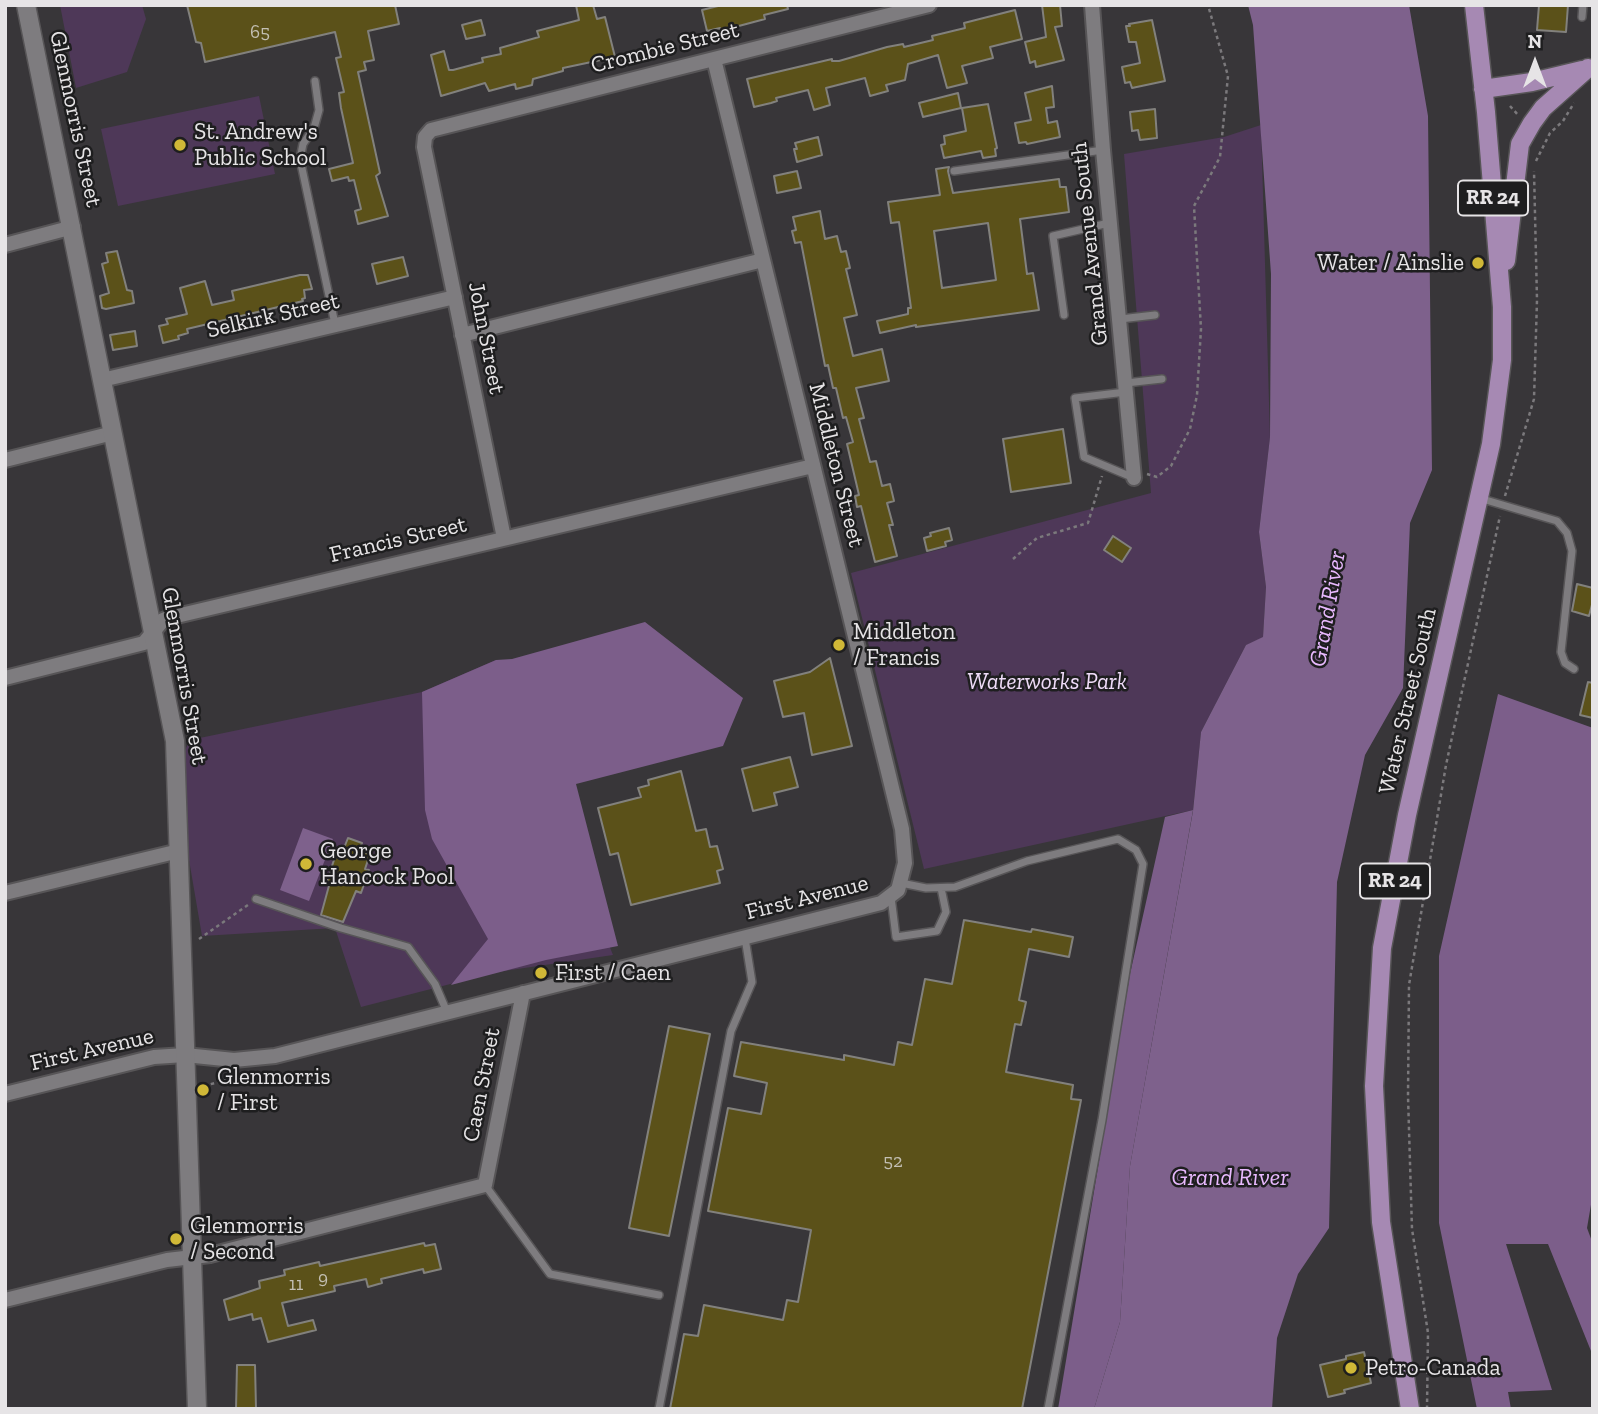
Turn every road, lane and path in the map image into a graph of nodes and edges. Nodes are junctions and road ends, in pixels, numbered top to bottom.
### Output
1 (26, 5) edge
2 (929, 5) edge
3 (1093, 5) edge
4 (1208, 5) edge
5 (1474, 5) edge
6 (1583, 5) edge
7 (1582, 17) dead end
8 (714, 59) junction
9 (1590, 67) edge
10 (315, 81) dead end
11 (1483, 89) junction
12 (1510, 106) dead end
13 (1524, 120) dead end
14 (1563, 121) dead end
15 (424, 147) joint
16 (1103, 150) junction
17 (954, 171) dead end
18 (1110, 223) junction
19 (73, 227) junction
20 (5, 244) edge
21 (763, 260) junction
22 (455, 297) junction
23 (1502, 307) junction
24 (1065, 315) dead end
25 (1155, 316) dead end
26 (1120, 319) junction
27 (335, 324) junction
28 (462, 335) junction
29 (1162, 379) dead end
30 (102, 380) junction
31 (1126, 387) junction
32 (113, 433) junction
33 (5, 460) edge
34 (813, 466) junction
35 (1105, 467) junction
36 (1134, 475) junction
37 (1479, 498) junction
38 (1502, 505) junction
39 (504, 538) junction
40 (1013, 559) dead end
41 (154, 631) junction
42 (1574, 669) dead end
43 (5, 678) edge
44 (179, 851) junction
45 (901, 883) junction
46 (942, 888) junction
47 (5, 892) edge
48 (891, 898) junction
49 (256, 899) joint
50 (745, 937) junction
51 (193, 943) dead end
52 (523, 993) junction
53 (447, 1012) junction
54 (185, 1055) junction
55 (251, 1073) dead end
56 (197, 1088) dead end
57 (5, 1094) edge
58 (485, 1185) junction
59 (191, 1257) junction
60 (659, 1295) dead end
61 (5, 1300) edge
62 (197, 1409) edge
63 (659, 1409) edge
64 (1048, 1409) edge
65 (1410, 1409) edge
66 (1427, 1409) edge

1 - 19 street, Glenmorris Street
2 - 8 street, Crombie Street
3 - 16 street, Grand Avenue South
4 - 36 path
5 - 11 main road, Water Street South / RR 24
6 - 7 lane
8 - 15 street, Crombie Street
8 - 21 street, Middleton Street
9 - 11 main road
9 - 23 main road
10 - 27 lane
11 - 23 main road, Water Street South / RR 24
12 - 13 path
14 - 38 path
15 - 22 street, John Street
16 - 17 lane
16 - 18 street, Grand Avenue South
18 - 24 lane
18 - 26 street, Grand Avenue South
19 - 20 street
19 - 30 street, Glenmorris Street
21 - 28 street
21 - 34 street, Middleton Street
22 - 27 street, Selkirk Street
22 - 28 street, John Street
23 - 37 main road, Water Street South / RR 24
25 - 26 lane
26 - 31 street, Grand Avenue South
27 - 30 street, Selkirk Street
28 - 39 street, John Street
29 - 31 lane
30 - 32 street, Glenmorris Street
31 - 35 lane
31 - 36 street, Grand Avenue South
32 - 33 street
32 - 41 street, Glenmorris Street
34 - 39 street, Francis Street
34 - 45 street, Middleton Street
35 - 36 lane
35 - 40 path
37 - 38 lane
37 - 65 main road, Water Street South / RR 24
38 - 42 lane
38 - 66 path
39 - 41 street, Francis Street
41 - 43 street, Francis Street
41 - 44 street, Glenmorris Street
44 - 47 street
44 - 54 street, Glenmorris Street
45 - 46 lane, First Avenue
45 - 48 street, First Avenue
46 - 48 lane
46 - 64 lane, First Avenue
48 - 50 street, First Avenue
49 - 51 path
49 - 53 lane
50 - 52 street, First Avenue
50 - 63 lane
52 - 53 street, First Avenue
52 - 58 street, Caen Street
53 - 54 street, First Avenue
54 - 57 street, First Avenue
54 - 59 street, Glenmorris Street
55 - 56 path
58 - 59 street
58 - 60 lane
59 - 61 street
59 - 62 street, Glenmorris Street

